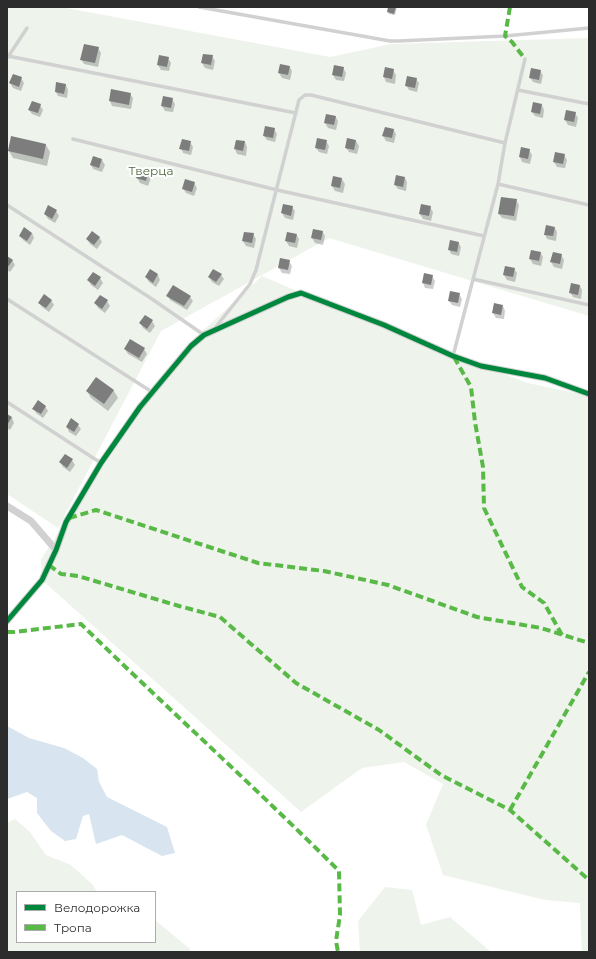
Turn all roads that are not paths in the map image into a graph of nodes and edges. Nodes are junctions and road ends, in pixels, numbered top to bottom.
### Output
1 (199, 7) edge
2 (27, 28) dead end
3 (589, 28) edge
4 (8, 57) edge
5 (525, 59) dead end
6 (518, 90) junction
7 (589, 104) edge
8 (296, 113) junction
9 (72, 139) dead end
10 (506, 143) junction
11 (498, 184) junction
12 (277, 190) junction
13 (7, 205) edge
14 (589, 205) edge
15 (484, 236) junction
16 (473, 279) junction
17 (7, 299) edge
18 (589, 305) edge
19 (213, 331) junction
20 (204, 335) junction
21 (453, 356) junction
22 (152, 392) junction
23 (589, 394) edge
24 (7, 402) edge
25 (101, 464) junction
26 (7, 506) edge
27 (56, 550) junction
28 (7, 621) edge

1 - 3 lane
2 - 4 lane
4 - 8 lane
5 - 6 lane
6 - 7 lane
6 - 10 lane
8 - 10 lane
8 - 12 lane
9 - 12 lane
10 - 11 lane
11 - 14 lane
11 - 15 lane
12 - 15 lane
12 - 19 lane
13 - 20 lane
15 - 16 lane
16 - 18 lane
16 - 21 lane
17 - 22 lane
19 - 20 street
19 - 21 street
20 - 22 street
21 - 23 street
22 - 25 street
24 - 25 lane
25 - 27 street
26 - 27 street
27 - 28 street

